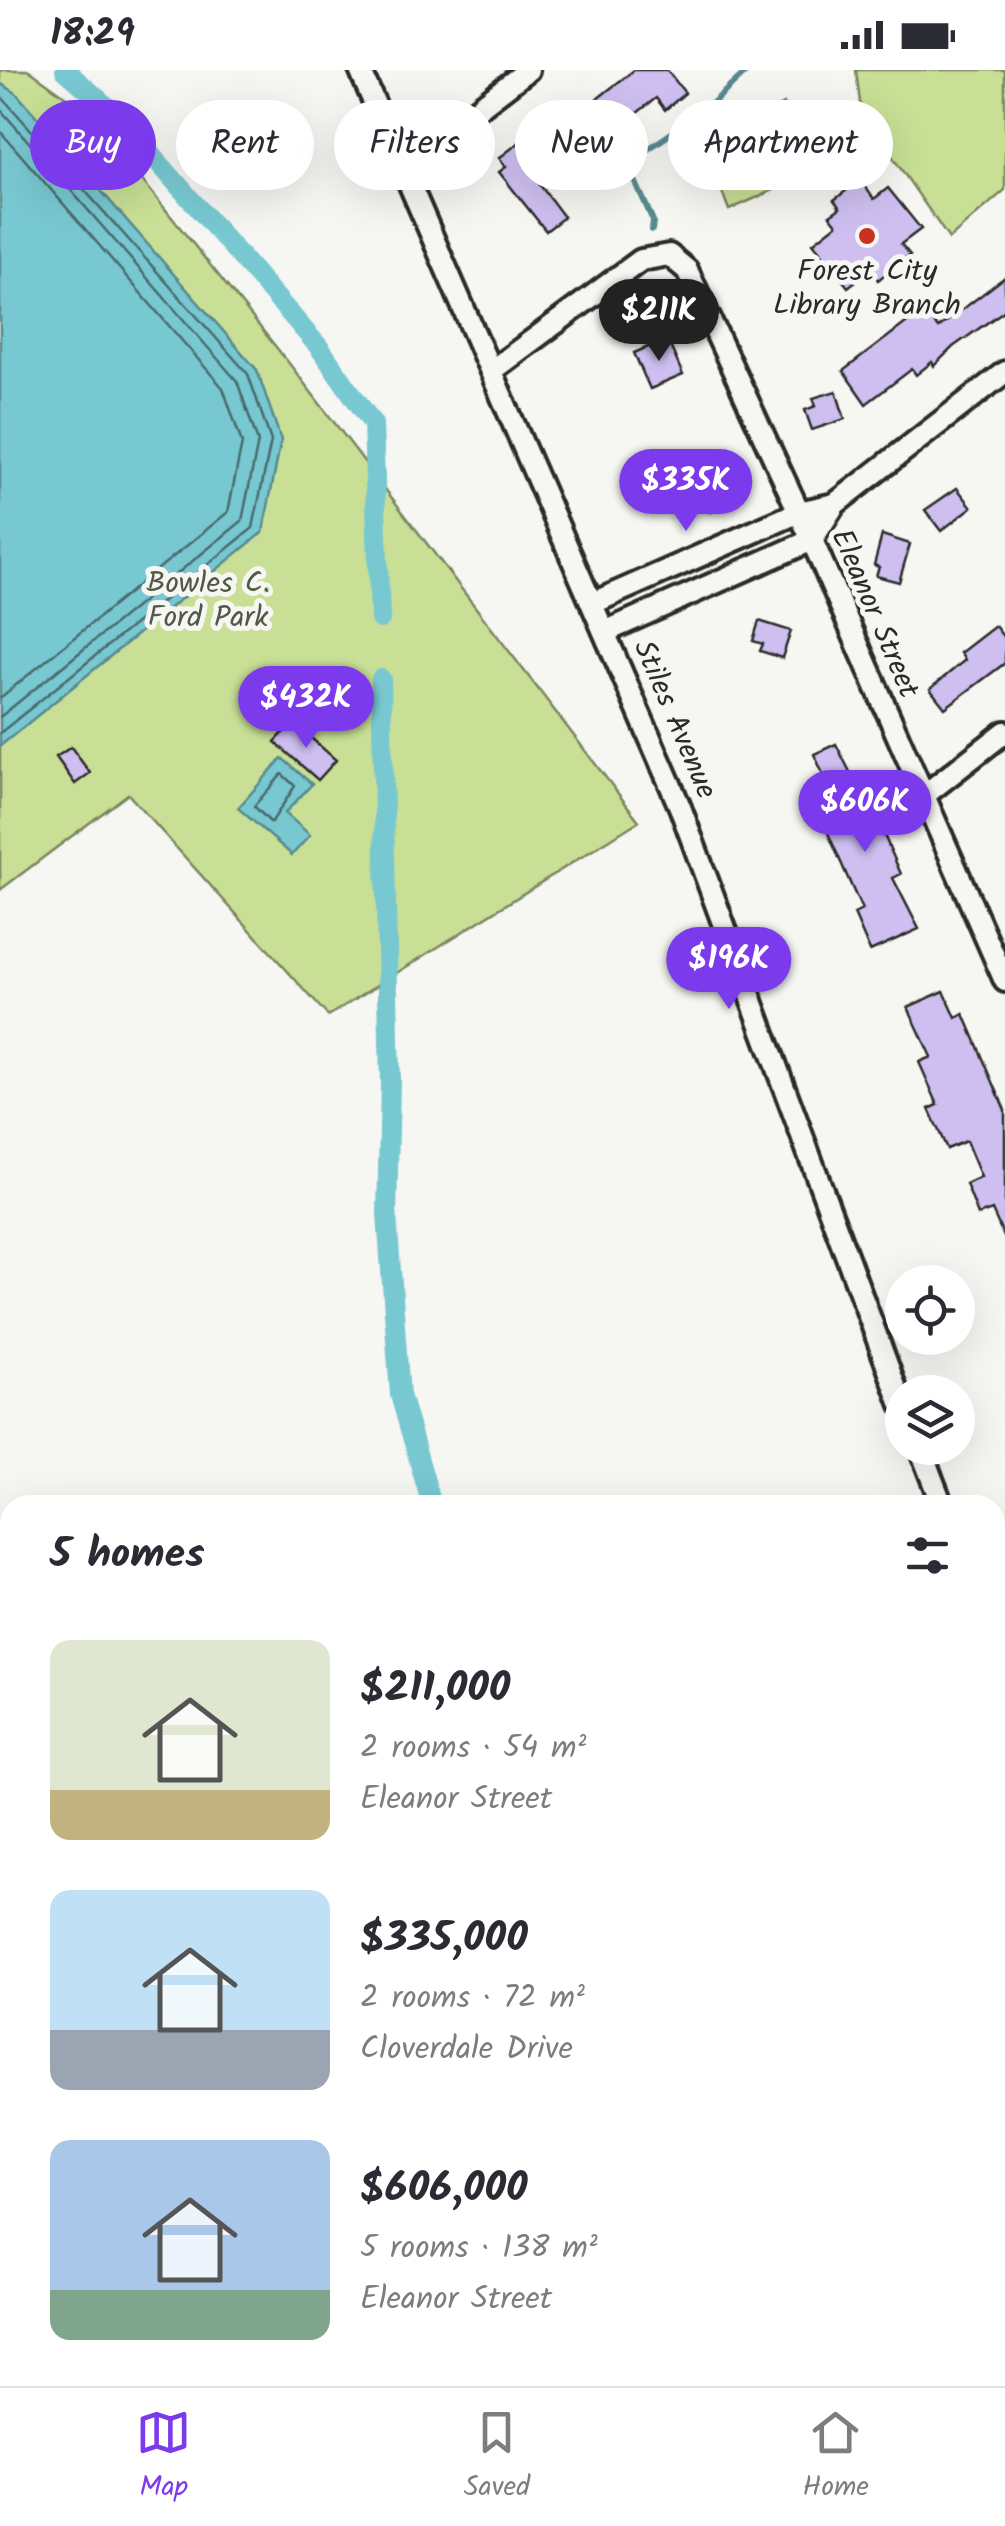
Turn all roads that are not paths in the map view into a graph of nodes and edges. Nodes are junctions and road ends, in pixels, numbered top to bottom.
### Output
1 (360, 70) edge
2 (528, 70) edge
3 (373, 100) edge
4 (489, 100) edge
5 (412, 190) edge
6 (491, 371) junction
7 (1005, 372) edge
8 (835, 504) junction
9 (800, 512) junction
10 (812, 540) junction
11 (594, 603) junction
12 (606, 631) junction
13 (1005, 732) edge
14 (922, 797) junction
15 (1005, 981) edge
16 (891, 1375) edge
17 (927, 1465) edge
18 (938, 1495) edge

1 - 3 street, Stiles Avenue
2 - 4 street
5 - 6 street, Stiles Avenue
6 - 9 street, Eleanor Street
6 - 11 street, Stiles Avenue
7 - 8 street
8 - 9 street
8 - 10 street
9 - 10 street, Eleanor Street
9 - 11 street
10 - 12 street
10 - 14 street, Eleanor Street
11 - 12 street, Stiles Avenue
12 - 16 street, Stiles Avenue
13 - 14 street
14 - 15 street, Eleanor Street
17 - 18 street

